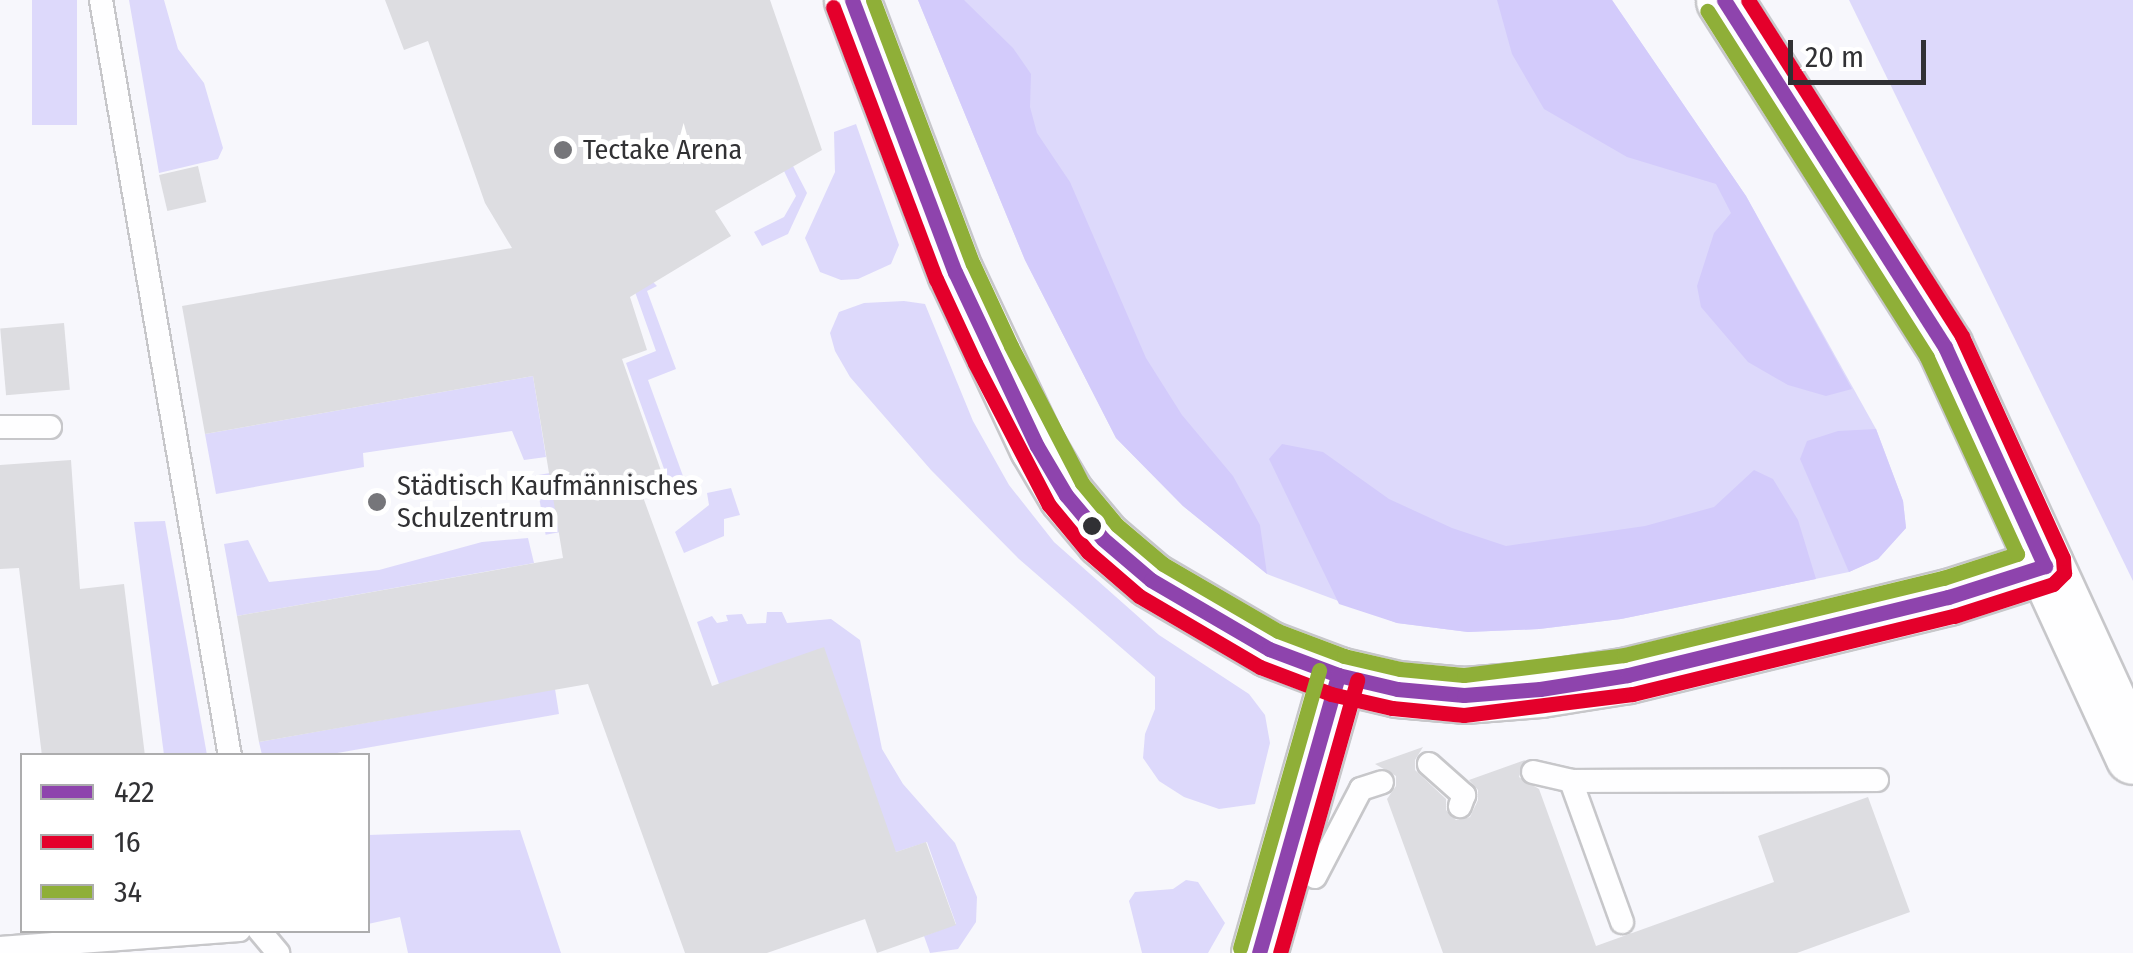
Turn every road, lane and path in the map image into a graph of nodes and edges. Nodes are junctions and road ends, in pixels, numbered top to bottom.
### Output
1 (101, 0) edge
2 (852, 0) edge
3 (1724, 0) edge
4 (50, 427) dead end
5 (0, 428) edge
6 (2045, 566) junction
7 (1338, 676) junction
8 (229, 753) edge
9 (2133, 756) edge
10 (1430, 764) dead end
11 (1533, 772) dead end
12 (1877, 780) dead end
13 (1571, 781) junction
14 (1382, 782) dead end
15 (1460, 806) dead end
16 (1315, 876) dead end
17 (1622, 922) dead end
18 (198, 933) edge
19 (261, 933) edge
20 (0, 948) edge
21 (278, 953) edge
22 (1260, 953) edge

1 - 8 lane
2 - 7 main road
3 - 6 main road
4 - 5 lane
6 - 7 main road
6 - 9 main road
7 - 22 main road
10 - 15 lane
11 - 13 lane
12 - 13 lane
13 - 17 lane
14 - 16 lane
18 - 20 lane
19 - 21 lane

